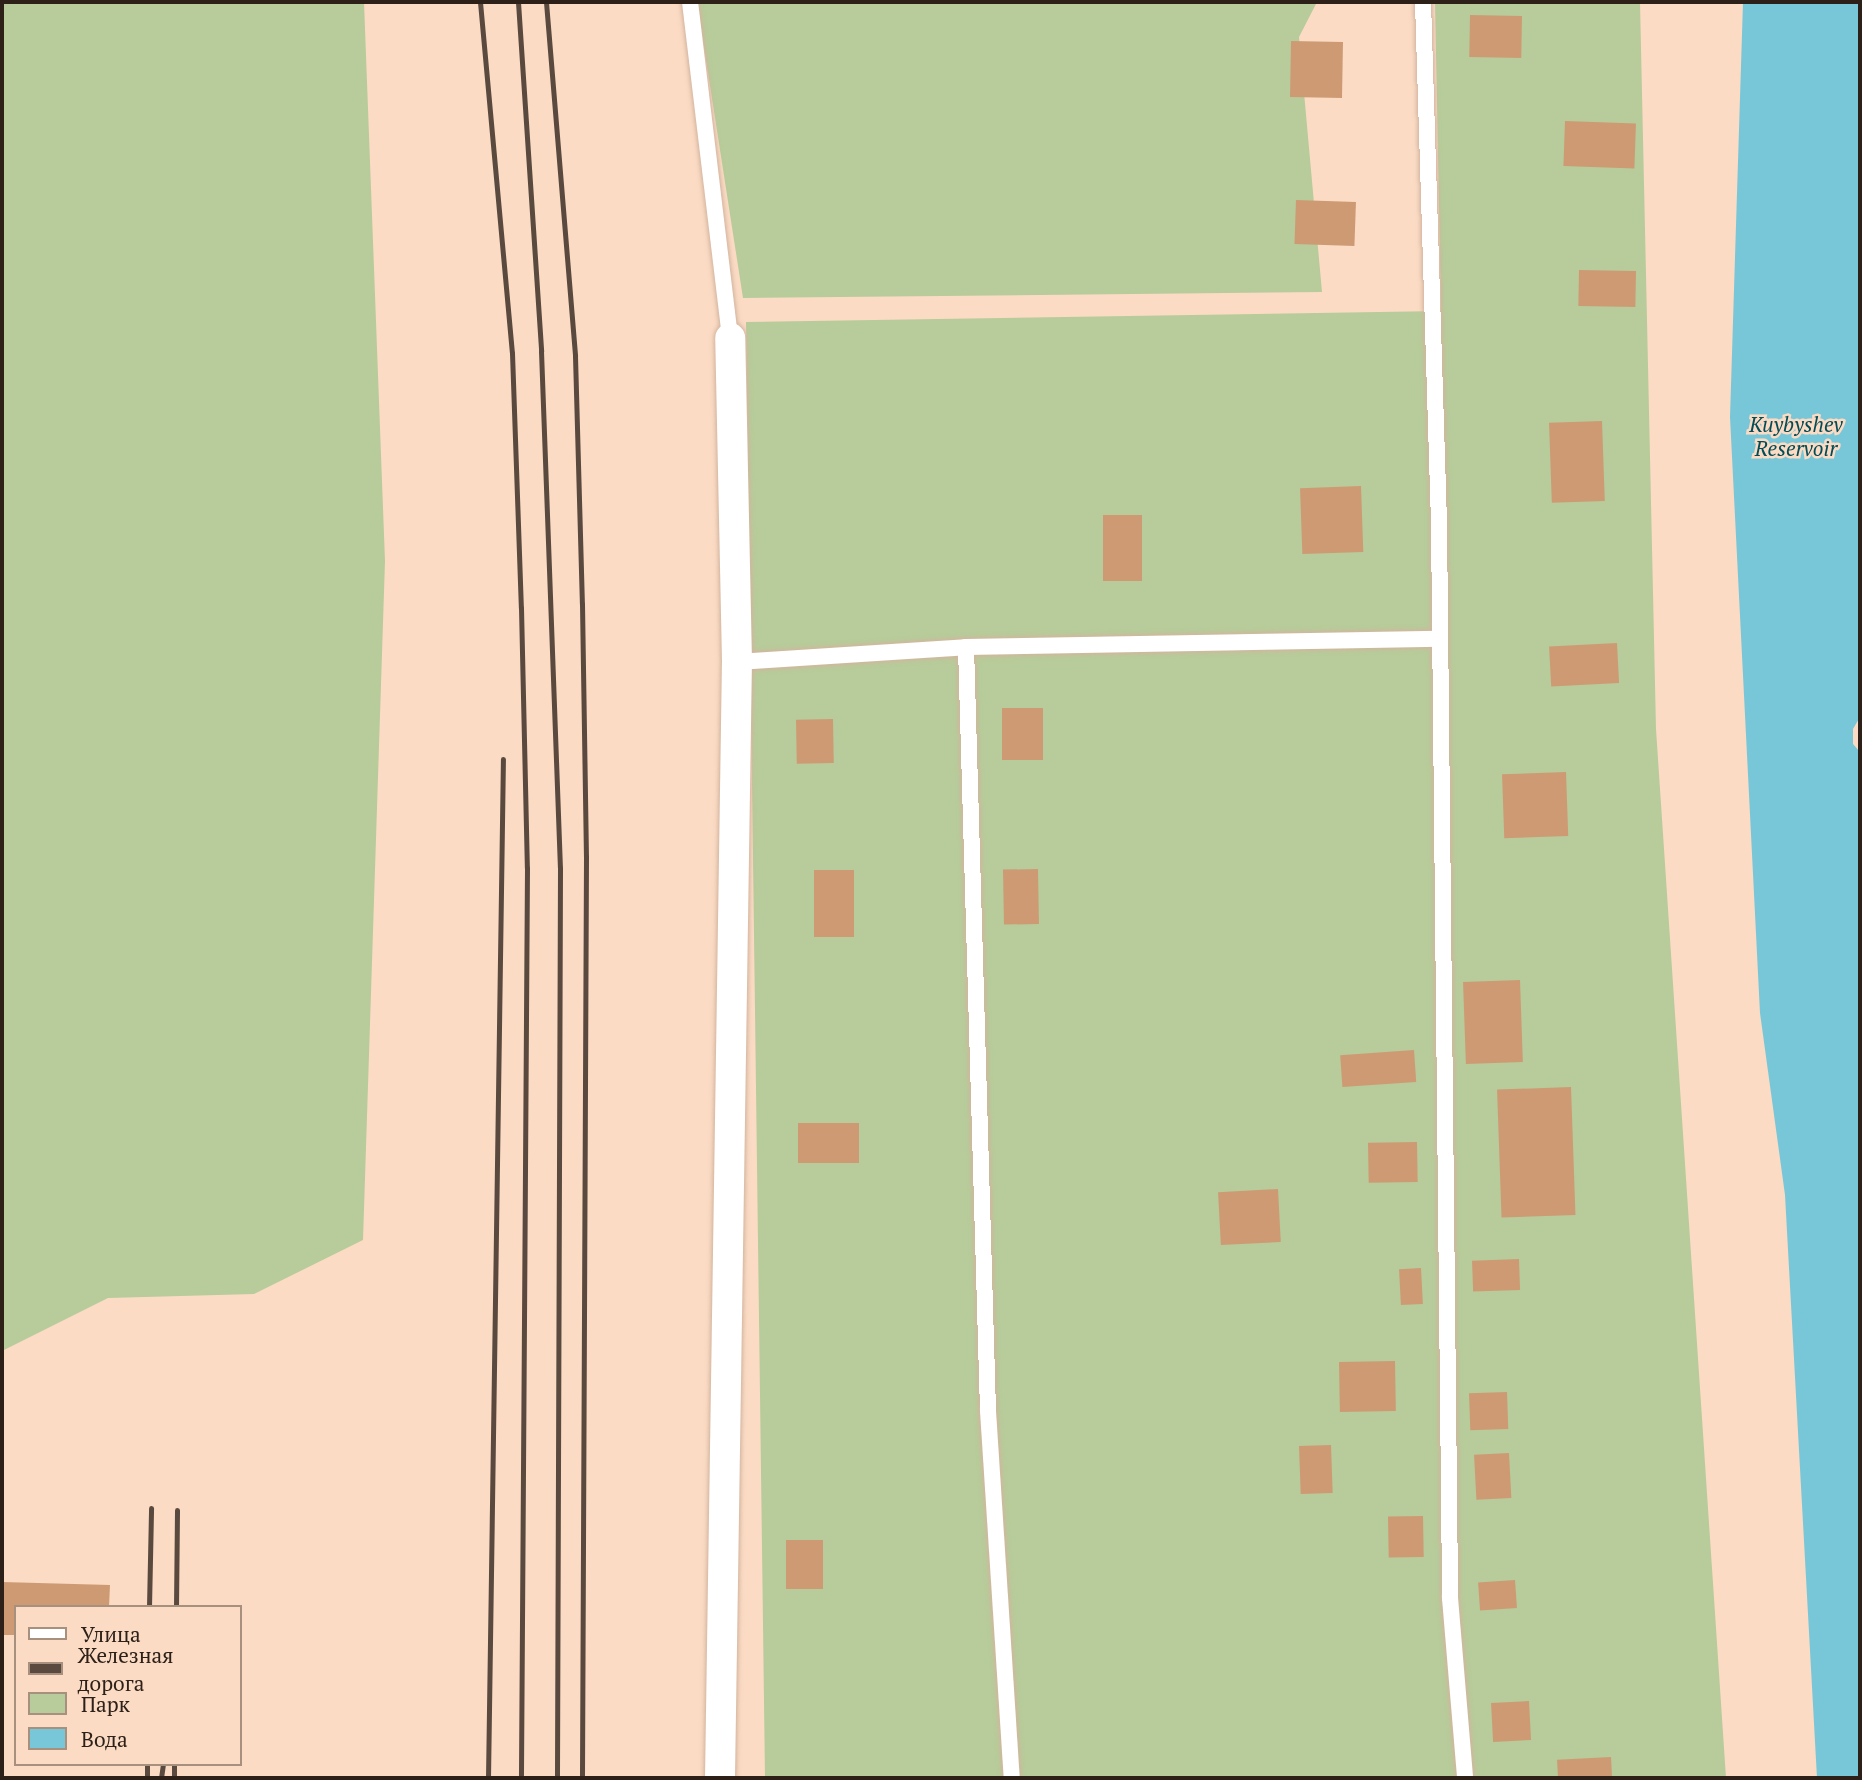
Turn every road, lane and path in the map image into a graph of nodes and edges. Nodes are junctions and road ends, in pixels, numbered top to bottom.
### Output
1 (690, 2) edge
2 (1423, 2) edge
3 (730, 338) joint
4 (1440, 639) junction
5 (966, 648) junction
6 (737, 662) junction
7 (720, 1778) edge
8 (1012, 1778) edge
9 (1465, 1778) edge

1 - 3 lane
2 - 4 lane
3 - 6 street
4 - 5 lane
4 - 9 lane
5 - 6 lane
5 - 8 lane
6 - 7 street

